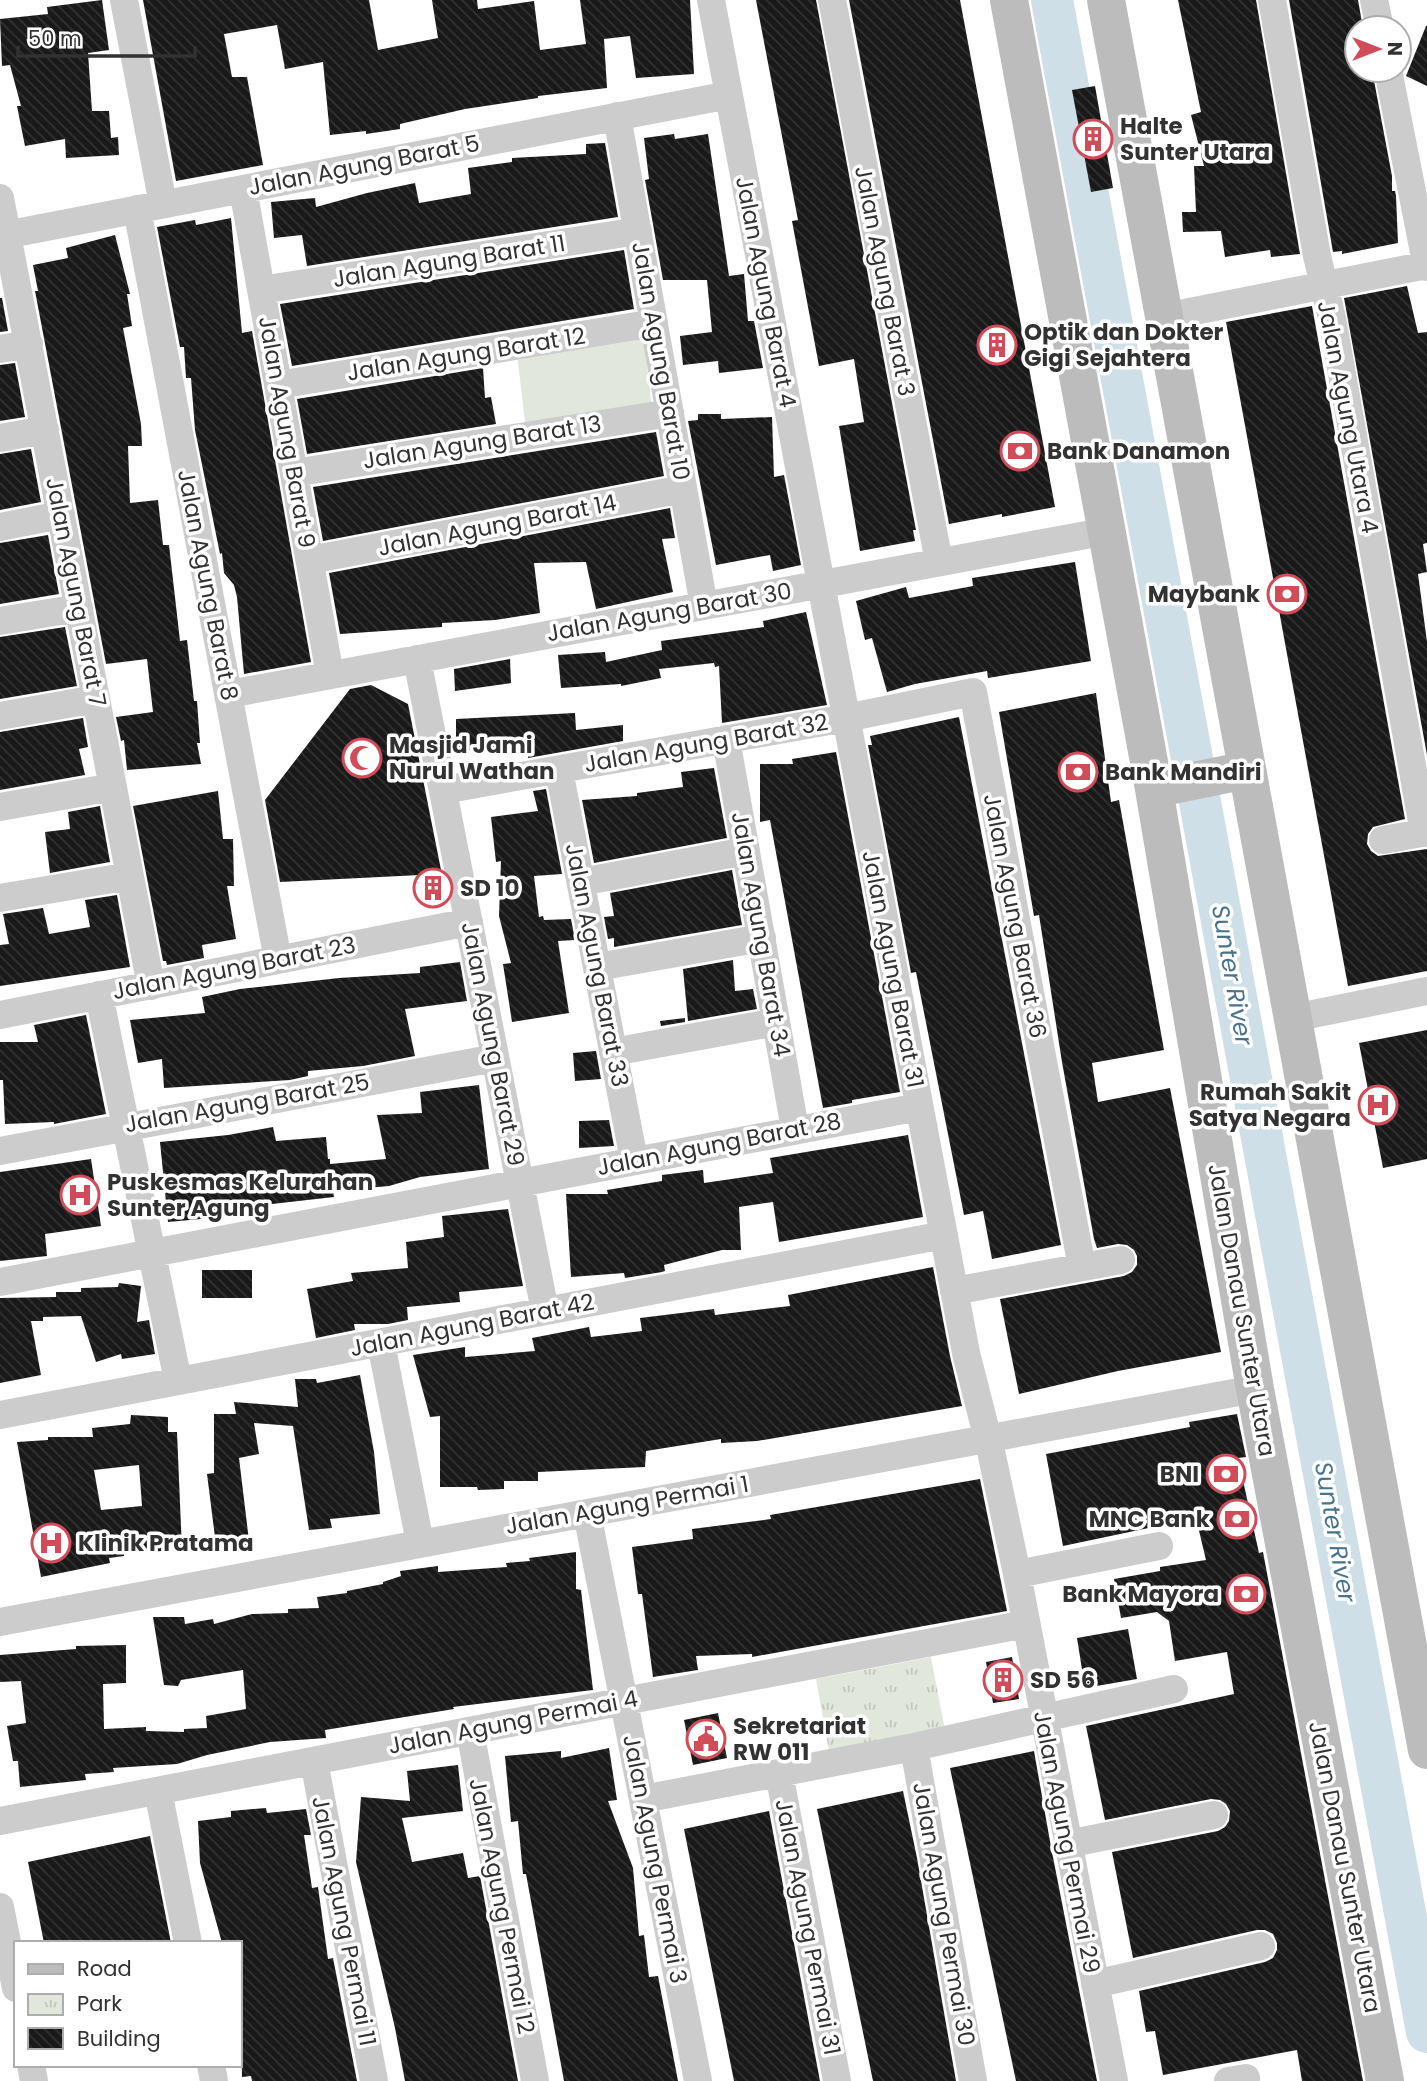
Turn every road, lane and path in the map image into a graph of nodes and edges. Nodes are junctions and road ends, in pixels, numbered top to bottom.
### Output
1 (124, 0) edge
2 (711, 0) edge
3 (832, 0) edge
4 (1009, 0) edge
5 (1106, 0) edge
6 (1272, 0) edge
7 (1393, 84) edge
8 (729, 95) junction
9 (617, 116) junction
10 (1416, 154) edge
11 (243, 189) junction
12 (0, 198) edge
13 (150, 207) junction
14 (638, 231) junction
15 (3, 235) edge
16 (1427, 266) edge
17 (1323, 286) junction
18 (261, 290) junction
19 (1164, 317) junction
20 (654, 323) junction
21 (29, 344) junction
22 (0, 349) edge
23 (278, 385) junction
24 (670, 413) junction
25 (45, 430) junction
26 (0, 438) edge
27 (294, 473) junction
28 (683, 489) junction
29 (61, 515) junction
30 (0, 527) edge
31 (1108, 531) junction
32 (310, 560) junction
33 (939, 562) junction
34 (821, 584) junction
35 (704, 606) junction
36 (79, 608) junction
37 (0, 621) edge
38 (417, 659) junction
39 (330, 675) junction
40 (229, 694) junction
41 (96, 699) junction
42 (0, 716) edge
43 (846, 718) junction
44 (726, 739) junction
45 (559, 770) junction
46 (1238, 772) junction
47 (113, 787) junction
48 (1161, 788) junction
49 (443, 790) junction
50 (0, 807) edge
51 (1425, 833) edge
52 (1383, 840) dead end
53 (746, 851) junction
54 (130, 876) junction
55 (581, 882) junction
56 (0, 898) edge
57 (468, 922) junction
58 (762, 938) junction
59 (278, 960) junction
60 (597, 967) junction
61 (151, 986) junction
62 (1427, 991) edge
63 (99, 995) junction
64 (0, 1015) edge
65 (1293, 1018) junction
66 (776, 1022) junction
67 (613, 1052) junction
68 (495, 1058) junction
69 (919, 1107) junction
70 (126, 1125) junction
71 (795, 1129) junction
72 (0, 1151) edge
73 (634, 1160) junction
74 (520, 1183) junction
75 (944, 1235) junction
76 (152, 1253) junction
77 (1121, 1260) dead end
78 (1082, 1267) junction
79 (0, 1282) edge
80 (954, 1291) junction
81 (545, 1311) junction
82 (381, 1343) junction
83 (178, 1381) junction
84 (1255, 1389) junction
85 (0, 1415) edge
86 (988, 1438) junction
87 (587, 1513) junction
88 (420, 1543) junction
89 (1159, 1546) dead end
90 (1017, 1574) junction
91 (0, 1622) edge
92 (1026, 1624) junction
93 (1174, 1689) dead end
94 (624, 1701) junction
95 (1043, 1719) junction
96 (470, 1731) junction
97 (1426, 1742) edge
98 (914, 1747) junction
99 (314, 1761) junction
100 (779, 1773) junction
101 (158, 1791) junction
102 (643, 1799) junction
103 (1214, 1815) dead end
104 (0, 1821) edge
105 (1068, 1844) junction
106 (0, 1907) edge
107 (188, 1941) edge
108 (1261, 1946) dead end
109 (14, 1978) edge
110 (1095, 1984) junction
111 (374, 2081) edge
112 (535, 2081) edge
113 (698, 2081) edge
114 (837, 2081) edge
115 (974, 2081) edge
116 (1114, 2081) edge
117 (1385, 2081) edge

1 - 13 street, Jalan Agung Barat 8
2 - 8 street, Jalan Agung Barat 4
3 - 33 street, Jalan Agung Barat 3
4 - 31 main road, Jalan Danau Sunter Utara
5 - 19 main road
6 - 17 street, Jalan Agung Utara 4
7 - 10 street
8 - 9 street, Jalan Agung Barat 5
8 - 34 street, Jalan Agung Barat 4
9 - 11 street, Jalan Agung Barat 5
9 - 14 street, Jalan Agung Barat 10
10 - 16 street
11 - 13 street, Jalan Agung Barat 5
11 - 18 street, Jalan Agung Barat 9
12 - 15 street, Jalan Agung Barat 7
13 - 15 street, Jalan Agung Barat 5
13 - 40 street, Jalan Agung Barat 8
14 - 18 street, Jalan Agung Barat 11
14 - 20 street, Jalan Agung Barat 10
15 - 21 street, Jalan Agung Barat 7
16 - 17 street
17 - 19 street
17 - 51 street, Jalan Agung Utara 4
18 - 23 street, Jalan Agung Barat 9
19 - 46 main road
20 - 23 street, Jalan Agung Barat 12
20 - 24 street, Jalan Agung Barat 10
21 - 22 street
21 - 25 street, Jalan Agung Barat 7
23 - 27 street, Jalan Agung Barat 9
24 - 27 street, Jalan Agung Barat 13
24 - 28 street, Jalan Agung Barat 10
25 - 26 street
25 - 29 street, Jalan Agung Barat 7
27 - 32 street, Jalan Agung Barat 9
28 - 32 street, Jalan Agung Barat 14
28 - 35 street, Jalan Agung Barat 10
29 - 30 street
29 - 36 street, Jalan Agung Barat 7
31 - 33 street, Jalan Agung Barat 30
31 - 48 main road, Jalan Danau Sunter Utara
32 - 39 street, Jalan Agung Barat 9
33 - 34 street, Jalan Agung Barat 30
34 - 35 street, Jalan Agung Barat 30
34 - 43 street, Jalan Agung Barat 31
35 - 38 street, Jalan Agung Barat 30
36 - 37 street
36 - 41 street, Jalan Agung Barat 7
38 - 39 street, Jalan Agung Barat 30
38 - 49 street, Jalan Agung Barat 29
39 - 40 street, Jalan Agung Barat 30
40 - 59 street, Jalan Agung Barat 8
41 - 42 street
41 - 47 street, Jalan Agung Barat 7
43 - 44 street, Jalan Agung Barat 32
43 - 69 street, Jalan Agung Barat 31
43 - 78 street, Jalan Agung Barat 36
44 - 45 street, Jalan Agung Barat 32
44 - 53 street, Jalan Agung Barat 34
45 - 49 street, Jalan Agung Barat 32
45 - 55 street, Jalan Agung Barat 33
46 - 48 main road
46 - 65 main road
47 - 50 street
47 - 54 street, Jalan Agung Barat 7
48 - 84 main road, Jalan Danau Sunter Utara
49 - 57 street, Jalan Agung Barat 29
51 - 52 street
53 - 55 street
53 - 58 street, Jalan Agung Barat 34
54 - 56 street
54 - 61 street, Jalan Agung Barat 7
55 - 60 street, Jalan Agung Barat 33
57 - 59 street, Jalan Agung Barat 23
57 - 68 street, Jalan Agung Barat 29
58 - 60 street
58 - 66 street, Jalan Agung Barat 34
59 - 61 street, Jalan Agung Barat 23
60 - 67 street, Jalan Agung Barat 33
61 - 63 street, Jalan Agung Barat 23
62 - 65 street
63 - 64 street, Jalan Agung Barat 23
63 - 70 street
65 - 97 main road
66 - 67 street
66 - 71 street, Jalan Agung Barat 34
67 - 73 street, Jalan Agung Barat 33
68 - 70 street, Jalan Agung Barat 25
68 - 74 street, Jalan Agung Barat 29
69 - 71 street, Jalan Agung Barat 28
69 - 75 street, Jalan Agung Barat 31
70 - 72 street, Jalan Agung Barat 25
70 - 76 street
71 - 73 street, Jalan Agung Barat 28
73 - 74 street, Jalan Agung Barat 28
74 - 76 street, Jalan Agung Barat 28
74 - 81 street, Jalan Agung Barat 29
75 - 80 street, Jalan Agung Barat 31
75 - 81 street, Jalan Agung Barat 42
76 - 79 street, Jalan Agung Barat 28
76 - 83 street
77 - 78 street
78 - 80 street
80 - 86 street, Jalan Agung Barat 31
81 - 82 street, Jalan Agung Barat 42
82 - 83 street, Jalan Agung Barat 42
82 - 88 street
83 - 85 street, Jalan Agung Barat 42
84 - 86 street, Jalan Agung Permai 1
84 - 117 main road, Jalan Danau Sunter Utara
86 - 87 street, Jalan Agung Permai 1
86 - 90 street, Jalan Agung Permai 29
87 - 88 street, Jalan Agung Permai 1
87 - 94 street, Jalan Agung Permai 3
88 - 91 street, Jalan Agung Permai 1
89 - 90 street
90 - 92 street, Jalan Agung Permai 29
92 - 94 street, Jalan Agung Permai 4
92 - 95 street, Jalan Agung Permai 29
93 - 95 street
94 - 96 street, Jalan Agung Permai 4
94 - 102 street, Jalan Agung Permai 3
95 - 98 street
95 - 105 street, Jalan Agung Permai 29
96 - 99 street, Jalan Agung Permai 4
96 - 112 street, Jalan Agung Permai 12
98 - 100 street
98 - 115 street, Jalan Agung Permai 30
99 - 101 street, Jalan Agung Permai 4
99 - 111 street, Jalan Agung Permai 11
100 - 102 street
100 - 114 street, Jalan Agung Permai 31
101 - 104 street, Jalan Agung Permai 4
101 - 107 street
102 - 113 street, Jalan Agung Permai 3
103 - 105 street
105 - 110 street, Jalan Agung Permai 29
106 - 109 street
108 - 110 street
110 - 116 street, Jalan Agung Permai 29

